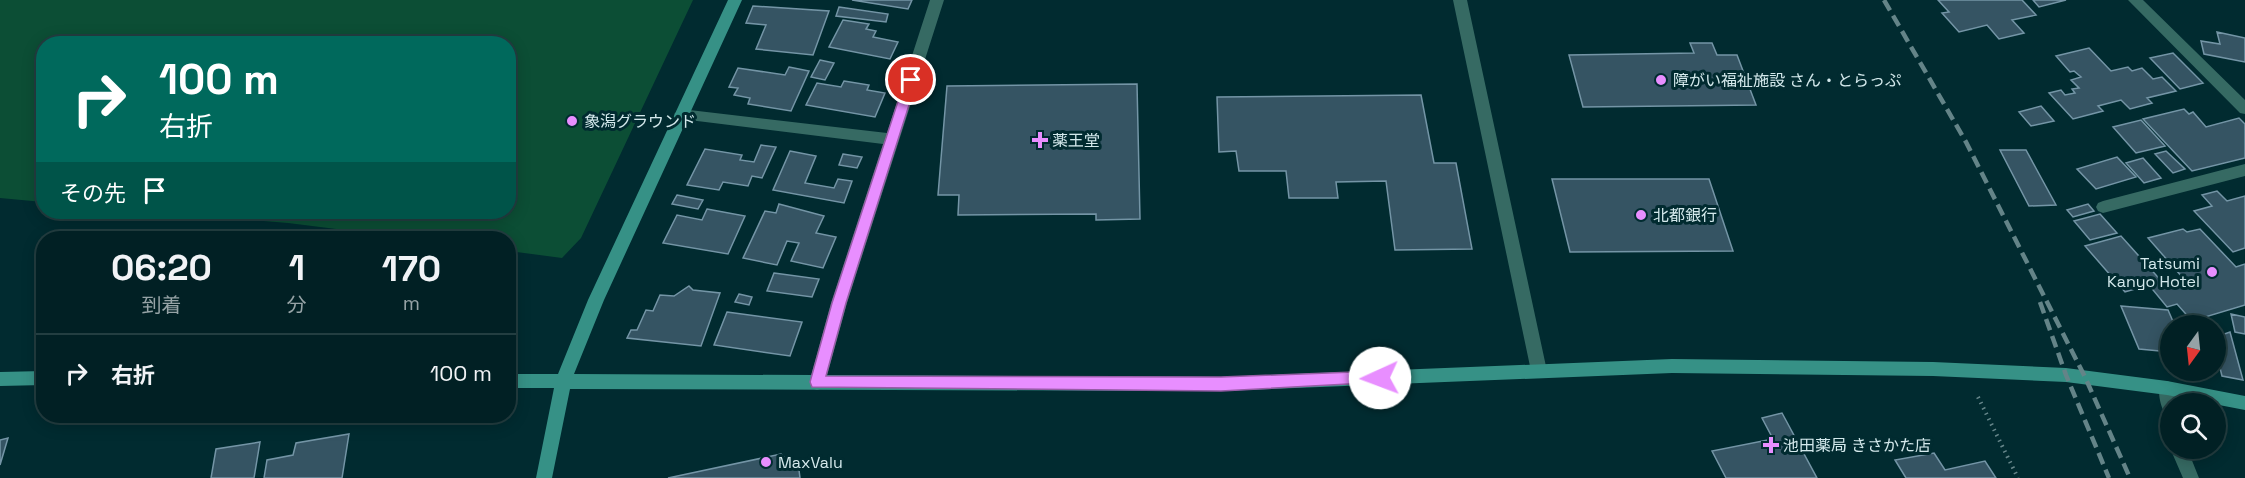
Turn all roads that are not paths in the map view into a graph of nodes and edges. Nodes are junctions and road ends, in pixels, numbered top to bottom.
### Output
1 (735, 0) edge
2 (937, 0) edge
3 (1460, 0) edge
4 (2135, 0) edge
5 (2245, 109) edge
6 (681, 114) junction
7 (892, 140) junction
8 (2245, 170) edge
9 (2103, 207) dead end
10 (1539, 371) junction
11 (36, 378) edge
12 (0, 379) edge
13 (516, 381) edge
14 (563, 382) junction
15 (817, 382) junction
16 (2167, 388) junction
17 (2168, 393) edge
18 (2245, 403) edge
19 (2183, 459) edge
20 (544, 478) edge
21 (2191, 478) edge

1 - 6 street
2 - 7 street
3 - 10 street
4 - 5 street
6 - 7 street
6 - 14 street
7 - 15 street
8 - 9 street
10 - 15 street
10 - 16 street
11 - 12 street
13 - 14 street
14 - 15 street
14 - 20 street
16 - 17 street
16 - 18 street
19 - 21 street

